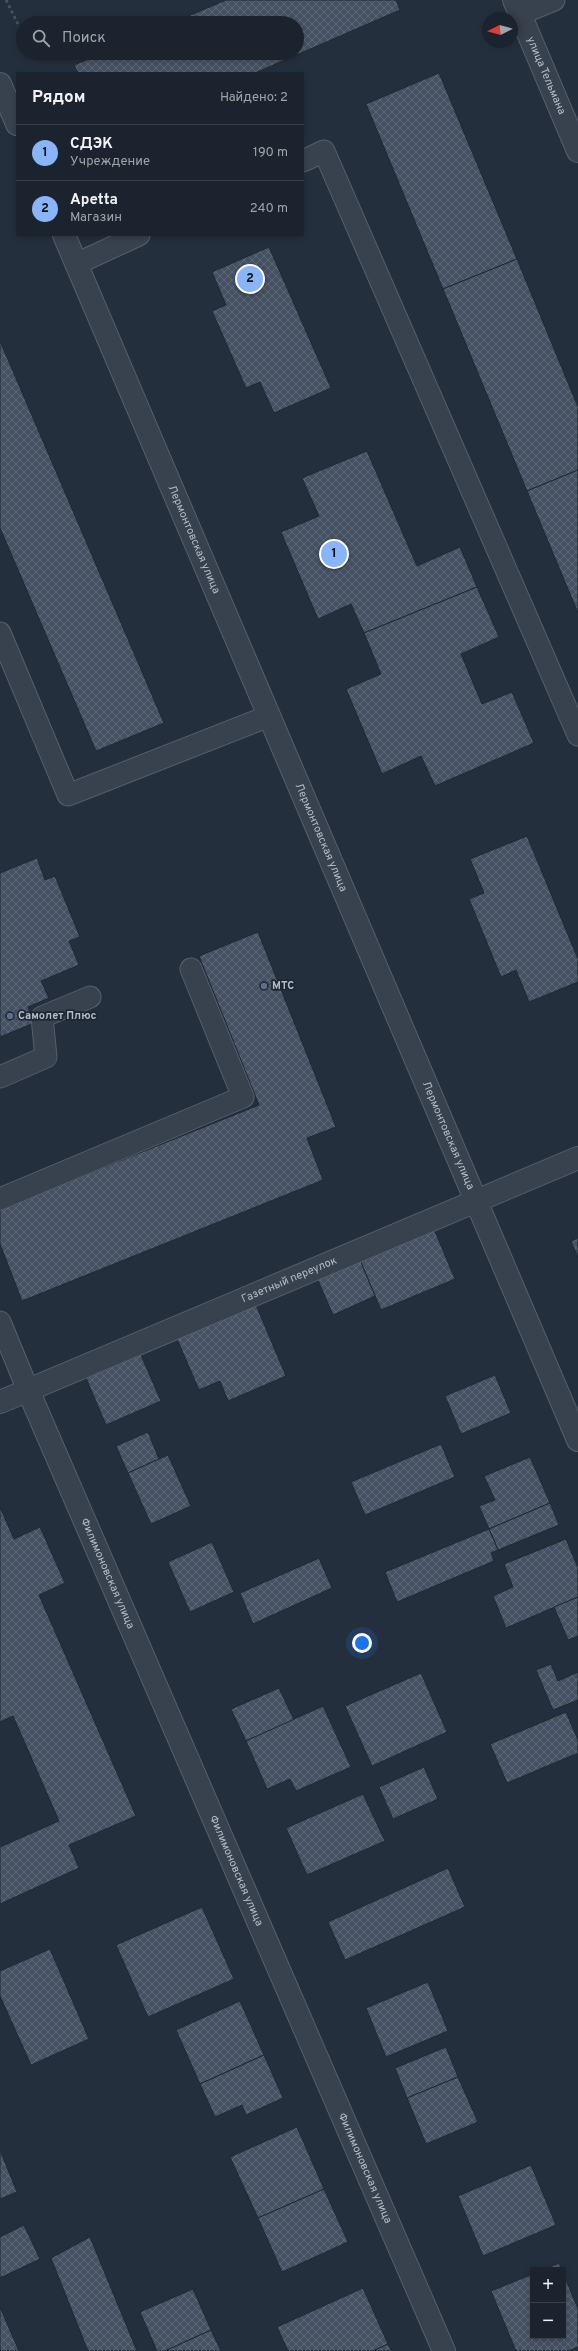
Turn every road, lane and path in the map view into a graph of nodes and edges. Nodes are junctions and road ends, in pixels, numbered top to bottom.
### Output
1 (6, 0) edge
2 (554, 0) edge
3 (517, 7) edge
4 (16, 20) edge
5 (0, 84) edge
6 (16, 122) edge
7 (578, 151) edge
8 (304, 161) edge
9 (64, 236) edge
10 (137, 236) edge
11 (76, 264) junction
12 (0, 633) edge
13 (269, 716) junction
14 (578, 735) edge
15 (191, 969) dead end
16 (90, 997) dead end
17 (0, 1077) edge
18 (578, 1158) edge
19 (0, 1198) edge
20 (476, 1202) junction
21 (0, 1322) edge
22 (28, 1390) junction
23 (0, 1402) edge
24 (578, 1440) edge
25 (444, 2351) edge

1 - 4 path
2 - 3 lane
3 - 7 street, улица Тельмана
5 - 6 street
8 - 14 lane
9 - 11 street, Лермонтовская улица
10 - 11 lane
11 - 13 street, Лермонтовская улица
12 - 13 lane
13 - 20 street, Лермонтовская улица
15 - 19 lane
16 - 17 lane
18 - 20 street, Газетный переулок
20 - 22 street, Газетный переулок
20 - 24 street, Лермонтовская улица
21 - 22 lane
22 - 23 street, Газетный переулок
22 - 25 street, Филимоновская улица

